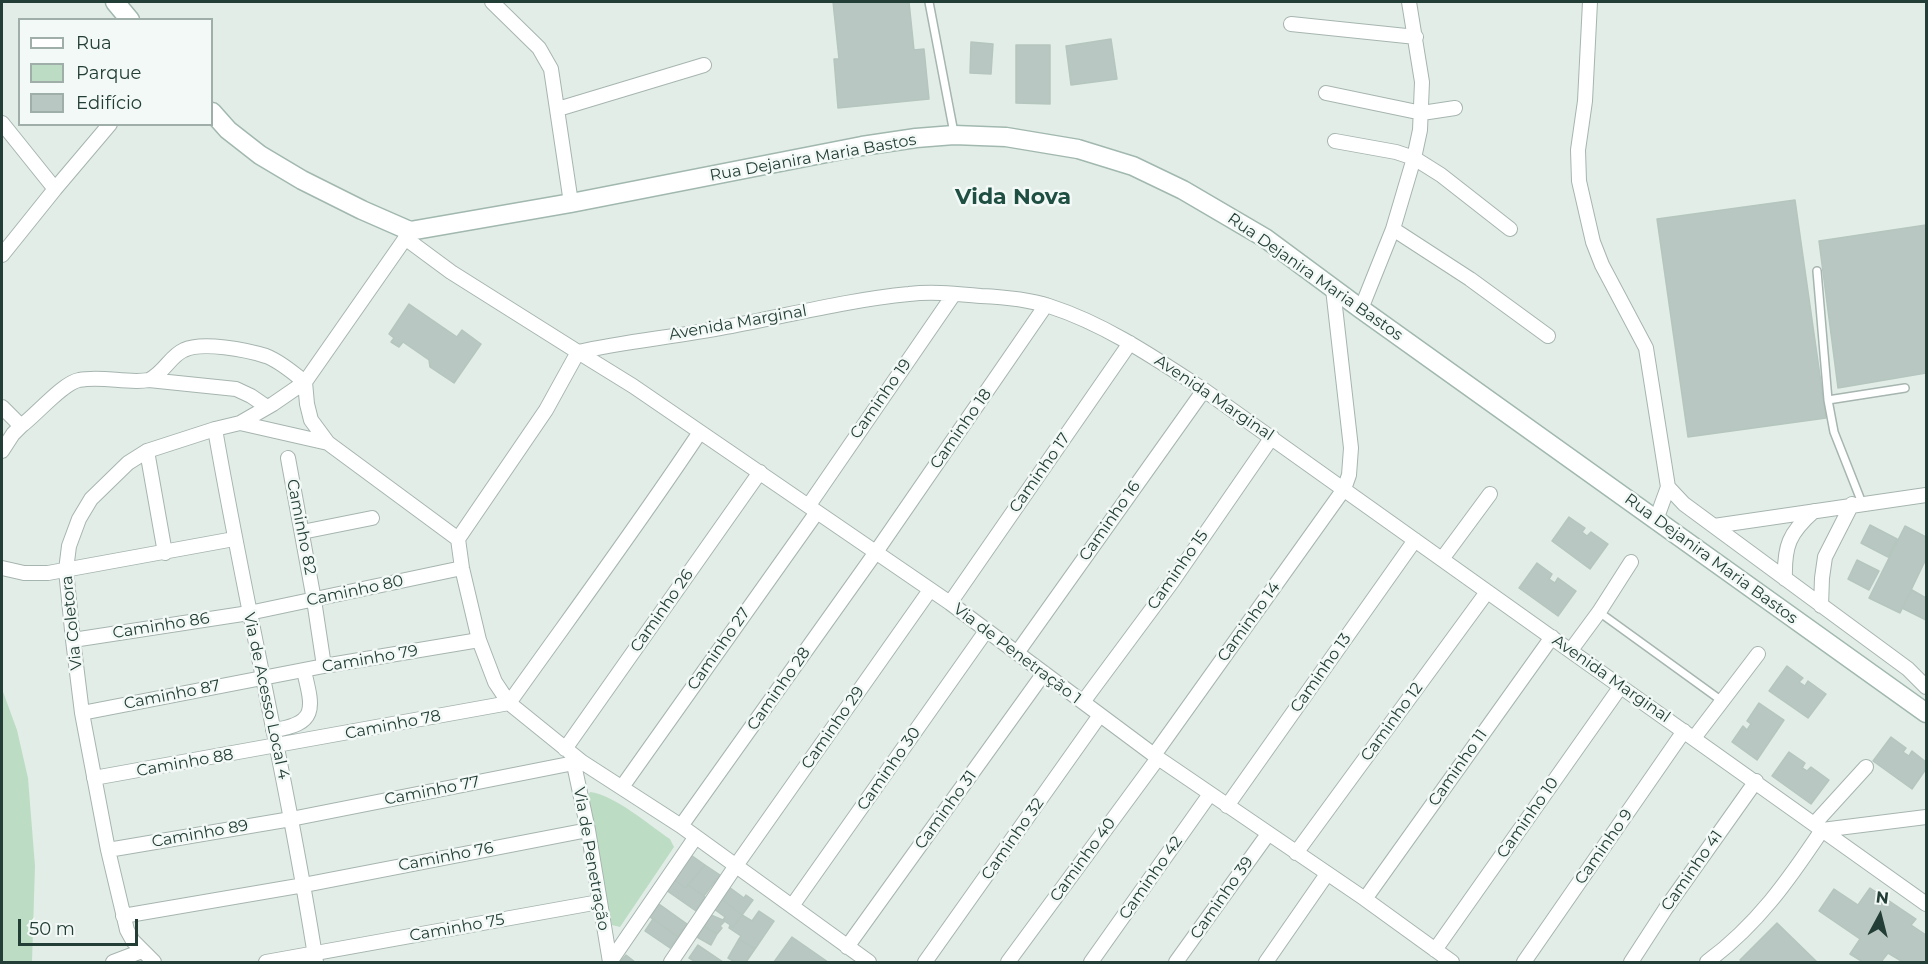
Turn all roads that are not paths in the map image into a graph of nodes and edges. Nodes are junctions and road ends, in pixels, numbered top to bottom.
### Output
1 (115, 2) edge
2 (492, 2) edge
3 (929, 2) edge
4 (1409, 2) edge
5 (1590, 2) edge
6 (128, 18) edge
7 (1291, 24) dead end
8 (1416, 38) junction
9 (704, 65) dead end
10 (1326, 93) dead end
11 (1455, 108) dead end
12 (558, 109) junction
13 (213, 113) edge
14 (1422, 113) junction
15 (2, 123) edge
16 (108, 126) edge
17 (954, 135) junction
18 (1335, 141) dead end
19 (1414, 158) junction
20 (55, 189) junction
21 (571, 203) junction
22 (1393, 229) junction
23 (1510, 229) dead end
24 (407, 235) junction
25 (2, 255) edge
26 (1817, 271) dead end
27 (1333, 289) junction
28 (954, 294) junction
29 (1047, 305) junction
30 (1361, 309) junction
31 (1548, 336) dead end
32 (1130, 343) junction
33 (578, 352) junction
34 (149, 380) junction
35 (305, 382) junction
36 (1905, 388) dead end
37 (1204, 390) junction
38 (1828, 400) junction
39 (2, 407) edge
40 (267, 407) junction
41 (240, 423) junction
42 (21, 426) junction
43 (215, 429) junction
44 (700, 432) junction
45 (1272, 437) junction
46 (328, 443) junction
47 (2, 451) edge
48 (147, 451) junction
49 (288, 458) dead end
50 (760, 472) junction
51 (1668, 487) junction
52 (1344, 489) junction
53 (1490, 494) dead end
54 (1926, 495) edge
55 (1857, 503) junction
56 (813, 508) junction
57 (1814, 511) junction
58 (372, 518) dead end
59 (1656, 519) junction
60 (1714, 526) junction
61 (302, 532) junction
62 (234, 538) junction
63 (458, 538) junction
64 (1415, 540) junction
65 (876, 552) junction
66 (165, 553) junction
67 (1442, 559) junction
68 (1631, 562) dead end
69 (2, 568) edge
70 (462, 568) junction
71 (66, 570) junction
72 (1785, 579) junction
73 (930, 590) junction
74 (1487, 591) junction
75 (314, 600) junction
76 (950, 603) junction
77 (1821, 606) junction
78 (1599, 612) junction
79 (249, 613) junction
80 (986, 631) junction
81 (1552, 637) junction
82 (73, 640) junction
83 (479, 640) junction
84 (1570, 650) junction
85 (1017, 653) junction
86 (1758, 654) dead end
87 (324, 666) junction
88 (304, 671) junction
89 (1044, 673) junction
90 (262, 678) junction
91 (1621, 687) junction
92 (1926, 687) edge
93 (1722, 701) junction
94 (1083, 702) junction
95 (509, 703) junction
96 (82, 713) junction
97 (1926, 713) edge
98 (1100, 715) junction
99 (273, 730) junction
100 (1689, 734) junction
101 (276, 747) junction
102 (570, 756) junction
103 (1156, 756) junction
104 (1866, 767) dead end
105 (94, 778) junction
106 (1756, 781) junction
107 (622, 787) junction
108 (1210, 794) junction
109 (1227, 806) junction
110 (1926, 817) edge
111 (291, 819) junction
112 (681, 826) junction
113 (1819, 827) junction
114 (588, 830) junction
115 (1268, 834) junction
116 (695, 838) junction
117 (108, 850) junction
118 (1296, 853) junction
119 (735, 867) junction
120 (1327, 874) junction
121 (304, 885) junction
122 (1365, 900) junction
123 (599, 902) junction
124 (1926, 904) edge
125 (792, 906) junction
126 (123, 916) junction
127 (847, 947) junction
128 (1435, 950) junction
129 (142, 951) junction
130 (315, 958) edge
131 (113, 963) edge
132 (154, 963) edge
133 (266, 963) edge
134 (610, 963) edge
135 (671, 963) edge
136 (869, 963) edge
137 (925, 963) edge
138 (1008, 963) edge
139 (1091, 963) edge
140 (1176, 963) edge
141 (1266, 963) edge
142 (1452, 963) edge
143 (1524, 963) edge
144 (1631, 963) edge
145 (1707, 963) edge

1 - 6 main road
2 - 12 street
3 - 17 lane
4 - 8 street
5 - 51 street
7 - 8 street
8 - 14 street
9 - 12 street
10 - 14 street
11 - 14 street
12 - 21 street
13 - 24 main road
14 - 19 street
15 - 20 street
16 - 20 street
17 - 21 main road, Rua Dejanira Maria Bastos
17 - 27 main road, Rua Dejanira Maria Bastos
18 - 19 street
19 - 22 street
19 - 23 street
20 - 25 street
21 - 24 main road, Rua Dejanira Maria Bastos
22 - 30 street
22 - 31 street
24 - 33 street
24 - 35 street
26 - 38 lane
27 - 30 main road, Rua Dejanira Maria Bastos
27 - 52 street
28 - 29 street, Avenida Marginal
28 - 33 street, Avenida Marginal
28 - 56 street, Caminho 19
29 - 32 street, Avenida Marginal
29 - 65 street, Caminho 18
30 - 59 main road, Rua Dejanira Maria Bastos
32 - 37 street, Avenida Marginal
32 - 76 street, Caminho 17
33 - 44 street, Via de Penetração 1
33 - 63 street
34 - 35 street
34 - 40 street
34 - 42 street
35 - 40 street
35 - 46 street
36 - 38 lane
37 - 45 street, Avenida Marginal
37 - 85 street, Caminho 16
38 - 55 lane
39 - 42 street
40 - 41 street
41 - 43 street, Via Coletora
41 - 46 street, Via Coletora
42 - 47 street
43 - 48 street, Via Coletora
43 - 62 street, Via de Acesso Local 4
44 - 50 street, Via de Penetração 1
44 - 95 street
45 - 52 street, Avenida Marginal
45 - 94 street, Caminho 15
46 - 63 street
48 - 66 street
48 - 71 street, Via Coletora
49 - 61 street, Caminho 82
50 - 56 street, Via de Penetração 1
50 - 102 street, Caminho 26
51 - 59 street
51 - 60 street
52 - 64 street, Avenida Marginal
52 - 103 street, Caminho 14
53 - 67 street
54 - 55 street
55 - 57 street
55 - 77 street
56 - 65 street, Via de Penetração 1
56 - 107 street, Caminho 27
57 - 60 street
57 - 72 street
58 - 61 street
59 - 97 main road, Rua Dejanira Maria Bastos
60 - 72 street
61 - 75 street, Caminho 82
62 - 66 street
62 - 79 street, Via de Acesso Local 4
63 - 70 street
64 - 67 street, Avenida Marginal
64 - 109 street, Caminho 13
65 - 73 street, Via de Penetração 1
65 - 112 street, Caminho 28
66 - 71 street
67 - 74 street, Avenida Marginal
68 - 78 street
69 - 71 street
70 - 75 street, Caminho 80
70 - 83 street
71 - 82 street, Via Coletora
72 - 77 street
73 - 76 street, Via de Penetração 1
73 - 119 street, Caminho 29
74 - 81 street, Avenida Marginal
74 - 118 street, Caminho 12
75 - 79 street, Caminho 80
75 - 87 street, Caminho 82
76 - 80 street, Via de Penetração 1
77 - 92 street
78 - 84 street
78 - 93 lane
79 - 82 street, Caminho 86
79 - 90 street, Via de Acesso Local 4
80 - 85 street, Via de Penetração 1
80 - 125 street, Caminho 30
81 - 84 street, Avenida Marginal
81 - 122 street, Caminho 11
82 - 96 street, Via Coletora
83 - 87 street, Caminho 79
83 - 95 street
84 - 91 street, Avenida Marginal
85 - 89 street, Via de Penetração 1
86 - 93 street, Caminho 9
87 - 88 street, Caminho 79
88 - 90 street, Caminho 79
88 - 99 street
89 - 94 street, Via de Penetração 1
89 - 127 street, Caminho 31
90 - 96 street, Caminho 87
90 - 99 street, Via de Acesso Local 4
91 - 100 street, Avenida Marginal
91 - 128 street, Caminho 10
93 - 100 street, Caminho 9
94 - 98 street, Via de Penetração 1
95 - 101 street, Caminho 78
95 - 102 street
96 - 105 street, Via Coletora
98 - 103 street, Via de Penetração 1
98 - 137 street, Caminho 32
99 - 101 street, Via de Acesso Local 4
100 - 106 street, Avenida Marginal
100 - 143 street, Caminho 9
101 - 105 street, Caminho 88
101 - 111 street, Via de Acesso Local 4
102 - 107 street
102 - 111 street, Caminho 77
102 - 114 street, Via de Penetração
103 - 108 street, Via de Penetração 1
103 - 138 street, Caminho 40
104 - 113 street
105 - 117 street, Via Coletora
106 - 113 street, Avenida Marginal
106 - 144 street, Caminho 41
107 - 112 street
108 - 109 street, Via de Penetração 1
108 - 139 street, Caminho 42
109 - 115 street, Via de Penetração 1
110 - 113 street
111 - 117 street, Caminho 89
111 - 121 street, Via de Acesso Local 4
112 - 116 street
113 - 124 street, Avenida Marginal
113 - 145 street
114 - 121 street, Caminho 76
114 - 123 street, Via de Penetração
115 - 118 street, Via de Penetração 1
115 - 140 street, Caminho 39
116 - 119 street
116 - 134 street
117 - 126 street, Via Coletora
118 - 120 street, Via de Penetração 1
119 - 125 street
119 - 135 street, Caminho 29
120 - 122 street, Via de Penetração 1
120 - 141 street
121 - 126 street, Caminho 76
121 - 130 street, Via de Acesso Local 4
122 - 128 street, Via de Penetração 1
123 - 130 street, Caminho 75
123 - 134 street, Via de Penetração
125 - 127 street
126 - 129 street, Via Coletora
127 - 136 street
128 - 142 street, Via de Penetração 1
129 - 131 street
129 - 132 street, Via Coletora
130 - 133 street, Caminho 75

